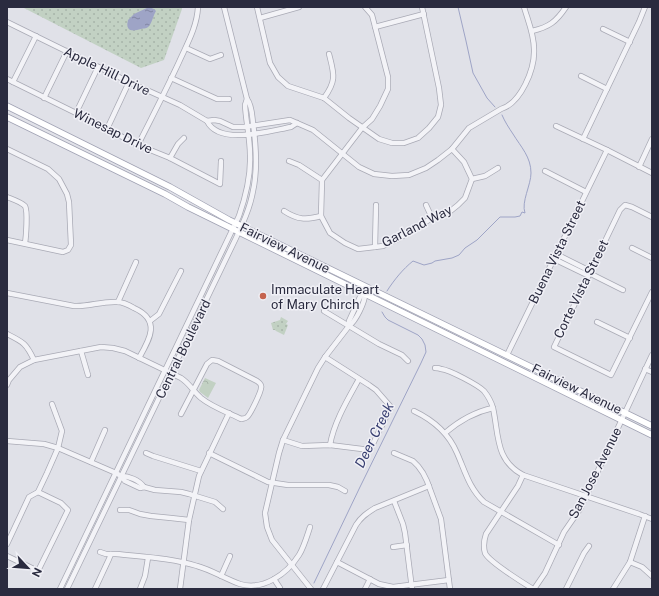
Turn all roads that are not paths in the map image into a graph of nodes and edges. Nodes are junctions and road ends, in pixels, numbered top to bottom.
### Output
1 (198, 7) edge
2 (224, 7) edge
3 (257, 7) edge
4 (299, 7) edge
5 (365, 7) edge
6 (422, 7) edge
7 (524, 7) edge
8 (566, 7) edge
9 (645, 7) edge
10 (424, 14) junction
11 (260, 18) junction
12 (7, 22) edge
13 (375, 27) junction
14 (604, 29) dead end
15 (532, 30) junction
16 (36, 36) junction
17 (630, 42) junction
18 (186, 48) junction
19 (67, 51) junction
20 (329, 54) dead end
21 (221, 55) dead end
22 (98, 67) junction
23 (581, 76) dead end
24 (171, 78) junction
25 (7, 79) edge
26 (13, 82) junction
27 (129, 82) junction
28 (607, 89) junction
29 (162, 97) junction
30 (44, 98) junction
31 (324, 98) junction
32 (229, 99) dead end
33 (246, 99) junction
34 (8, 107) edge
35 (76, 113) junction
36 (7, 117) edge
37 (207, 121) junction
38 (281, 121) junction
39 (220, 122) junction
40 (271, 123) junction
41 (297, 123) junction
42 (229, 125) junction
43 (253, 125) junction
44 (247, 126) junction
45 (556, 126) dead end
46 (362, 128) junction
47 (107, 129) junction
48 (282, 129) junction
49 (216, 130) junction
50 (272, 131) junction
51 (248, 134) junction
52 (254, 134) junction
53 (226, 135) junction
54 (184, 138) dead end
55 (583, 139) junction
56 (652, 139) edge
57 (138, 145) junction
58 (7, 149) edge
59 (452, 149) junction
60 (607, 150) junction
61 (342, 154) junction
62 (170, 158) junction
63 (221, 161) dead end
64 (289, 161) dead end
65 (639, 167) junction
66 (498, 168) dead end
67 (545, 171) dead end
68 (652, 174) edge
69 (472, 179) junction
70 (322, 180) junction
71 (586, 192) junction
72 (7, 197) edge
73 (426, 204) dead end
74 (376, 205) dead end
75 (284, 211) dead end
76 (321, 216) junction
77 (652, 217) edge
78 (432, 218) junction
79 (236, 223) junction
80 (242, 226) junction
81 (232, 229) junction
82 (239, 232) junction
83 (7, 240) edge
84 (25, 243) junction
85 (375, 247) junction
86 (632, 248) dead end
87 (555, 257) junction
88 (652, 258) edge
89 (136, 262) dead end
90 (181, 271) dead end
91 (589, 273) junction
92 (623, 290) dead end
93 (366, 291) junction
94 (652, 292) edge
95 (7, 293) edge
96 (118, 302) junction
97 (650, 302) edge
98 (324, 311) dead end
99 (150, 321) junction
100 (597, 322) dead end
101 (349, 326) junction
102 (7, 334) edge
103 (630, 338) junction
104 (81, 351) junction
105 (507, 355) junction
106 (652, 355) edge
107 (325, 357) junction
108 (139, 358) junction
109 (34, 360) junction
110 (408, 362) dead end
111 (435, 368) dead end
112 (646, 369) junction
113 (165, 370) junction
114 (652, 372) edge
115 (171, 373) junction
116 (88, 375) dead end
117 (359, 378) junction
118 (8, 382) edge
119 (194, 390) junction
120 (52, 404) dead end
121 (493, 408) junction
122 (414, 411) dead end
123 (228, 413) junction
124 (625, 413) junction
125 (181, 414) dead end
126 (622, 419) junction
127 (652, 426) edge
128 (105, 430) dead end
129 (445, 433) junction
130 (652, 435) edge
131 (7, 440) edge
132 (283, 440) junction
133 (330, 445) junction
134 (58, 448) junction
135 (146, 453) dead end
136 (209, 453) junction
137 (394, 453) dead end
138 (91, 462) junction
139 (201, 471) junction
140 (116, 474) junction
141 (523, 475) junction
142 (121, 476) junction
143 (272, 483) junction
144 (429, 486) junction
145 (345, 491) dead end
146 (38, 492) junction
147 (194, 495) junction
148 (586, 496) junction
149 (394, 501) junction
150 (223, 509) dead end
151 (120, 510) dead end
152 (501, 513) junction
153 (645, 516) junction
154 (652, 519) edge
155 (188, 520) junction
156 (310, 527) dead end
157 (7, 531) edge
158 (12, 533) junction
159 (7, 544) edge
160 (407, 545) junction
161 (558, 545) junction
162 (589, 546) dead end
163 (393, 547) dead end
164 (100, 552) dead end
165 (110, 554) junction
166 (7, 556) edge
167 (230, 556) dead end
168 (148, 558) junction
169 (183, 562) junction
170 (337, 562) junction
171 (630, 562) junction
172 (292, 565) junction
173 (221, 576) junction
174 (652, 576) edge
175 (274, 579) junction
176 (370, 580) junction
177 (449, 580) junction
178 (412, 586) edge
179 (280, 588) edge
180 (60, 589) edge
181 (67, 589) edge
182 (95, 589) edge
183 (140, 589) edge
184 (180, 589) edge
185 (311, 589) edge
186 (323, 589) edge
187 (365, 589) edge
188 (450, 589) edge
189 (533, 589) edge
190 (566, 589) edge
191 (612, 589) edge

1 - 18 street
2 - 33 street, Central Boulevard
3 - 11 street
4 - 11 street
5 - 13 street
6 - 10 street
7 - 15 street, Apple Hill Drive
8 - 15 street
9 - 17 street
10 - 13 street
10 - 46 street
11 - 31 street
12 - 16 street, Apple Hill Drive
13 - 46 street
14 - 17 street
15 - 59 street, Apple Hill Drive
16 - 19 street, Apple Hill Drive
16 - 26 street
17 - 28 street
18 - 21 street
18 - 24 street
19 - 22 street, Apple Hill Drive
19 - 30 street
20 - 31 street
22 - 27 street, Apple Hill Drive
22 - 35 street
23 - 28 street
24 - 29 street
24 - 32 street
25 - 26 street, Winesap Drive
26 - 30 street, Winesap Drive
27 - 29 street, Apple Hill Drive
27 - 47 street
28 - 55 street
29 - 37 street, Apple Hill Drive
29 - 57 street
30 - 35 street, Winesap Drive
31 - 46 street
33 - 43 street, Central Boulevard
33 - 44 street, Central Boulevard
34 - 79 main road, Fairview Avenue
35 - 47 street, Winesap Drive
36 - 81 main road, Fairview Avenue
37 - 39 street, Apple Hill Drive
37 - 49 street, Apple Hill Drive
38 - 40 street, Apple Hill Drive
38 - 41 street, Apple Hill Drive
38 - 48 street
39 - 42 street, Apple Hill Drive
39 - 49 street
40 - 43 street, Apple Hill Drive
40 - 50 street
41 - 48 street, Apple Hill Drive
41 - 61 street, Apple Hill Drive
42 - 44 street, Apple Hill Drive
42 - 53 street
43 - 44 street, Apple Hill Drive
43 - 52 street, Central Boulevard
44 - 51 street, Central Boulevard
45 - 55 street
46 - 61 street
47 - 57 street, Winesap Drive
48 - 50 street, Apple Hill Drive
49 - 53 street, Apple Hill Drive
50 - 52 street, Apple Hill Drive
51 - 52 street, Apple Hill Drive
51 - 53 street, Apple Hill Drive
51 - 79 street, Central Boulevard
52 - 80 street, Central Boulevard
54 - 62 street
55 - 60 street
56 - 65 street
57 - 62 street, Winesap Drive
58 - 84 street
59 - 61 street, Apple Hill Drive
59 - 69 street
60 - 65 street
60 - 71 street, Buena Vista Street
61 - 70 street
62 - 63 street, Winesap Drive
64 - 70 street
65 - 68 street
66 - 69 street
67 - 71 street
69 - 78 street, Garland Way
70 - 76 street
71 - 87 street, Buena Vista Street
72 - 84 street
73 - 78 street
74 - 85 street
75 - 76 street
76 - 85 street, Garland Way
77 - 91 street, Corte Vista Street
78 - 85 street, Garland Way
79 - 80 main road, Fairview Avenue
79 - 81 street, Central Boulevard
80 - 82 street, Central Boulevard
80 - 93 main road, Fairview Avenue
81 - 82 main road, Fairview Avenue
81 - 113 street, Central Boulevard
82 - 93 main road, Fairview Avenue
82 - 115 street, Central Boulevard
83 - 84 street
86 - 88 street
87 - 91 street
87 - 105 street, Buena Vista Street
89 - 96 street
90 - 99 street
91 - 92 street
91 - 103 street, Corte Vista Street
93 - 101 street
93 - 105 main road, Fairview Avenue
93 - 126 main road, Fairview Avenue
94 - 97 street, Corte Vista Street
95 - 96 street
96 - 99 street
97 - 103 street, Corte Vista Street
98 - 101 street
99 - 108 street
100 - 103 street
101 - 107 street
101 - 110 street
102 - 109 street
104 - 108 street
104 - 109 street
104 - 116 street
105 - 124 main road, Fairview Avenue
106 - 112 street, San Jose Avenue
107 - 117 street
107 - 132 street
108 - 113 street
109 - 118 street
111 - 121 street
112 - 114 street
112 - 124 street, San Jose Avenue
113 - 115 street
113 - 140 street, Central Boulevard
115 - 119 street
115 - 142 street, Central Boulevard
117 - 133 street
117 - 133 street
119 - 123 street
119 - 123 street
119 - 125 street
120 - 134 street
121 - 129 street
121 - 141 street
122 - 129 street
123 - 136 street
124 - 126 street, San Jose Avenue
124 - 127 main road, Fairview Avenue
126 - 130 main road, Fairview Avenue
126 - 148 street, San Jose Avenue
128 - 138 street
129 - 152 street
131 - 134 street
132 - 133 street
132 - 143 street
134 - 138 street
134 - 146 street
135 - 139 street
136 - 139 street
136 - 143 street
137 - 144 street
138 - 140 street
139 - 147 street
140 - 142 street
140 - 180 street, Central Boulevard
141 - 148 street
141 - 152 street
142 - 147 street
142 - 181 street, Central Boulevard
143 - 145 street
143 - 172 street
144 - 149 street
144 - 177 street
146 - 158 street
146 - 166 street
147 - 150 street
147 - 155 street
148 - 153 street
148 - 161 street, San Jose Avenue
149 - 160 street
149 - 170 street
151 - 155 street
152 - 161 street
152 - 189 street
153 - 154 street
153 - 171 street
155 - 169 street
156 - 172 street
157 - 158 street
158 - 159 street
160 - 163 street
160 - 178 street
161 - 189 street, San Jose Avenue
162 - 190 street
164 - 165 street
165 - 168 street
165 - 182 street
167 - 173 street
168 - 169 street
168 - 183 street
169 - 173 street
169 - 184 street
170 - 176 street
170 - 186 street
171 - 174 street
171 - 191 street
172 - 175 street
172 - 185 street
173 - 175 street
175 - 179 street
176 - 178 street
176 - 187 street
177 - 178 street
177 - 188 street

